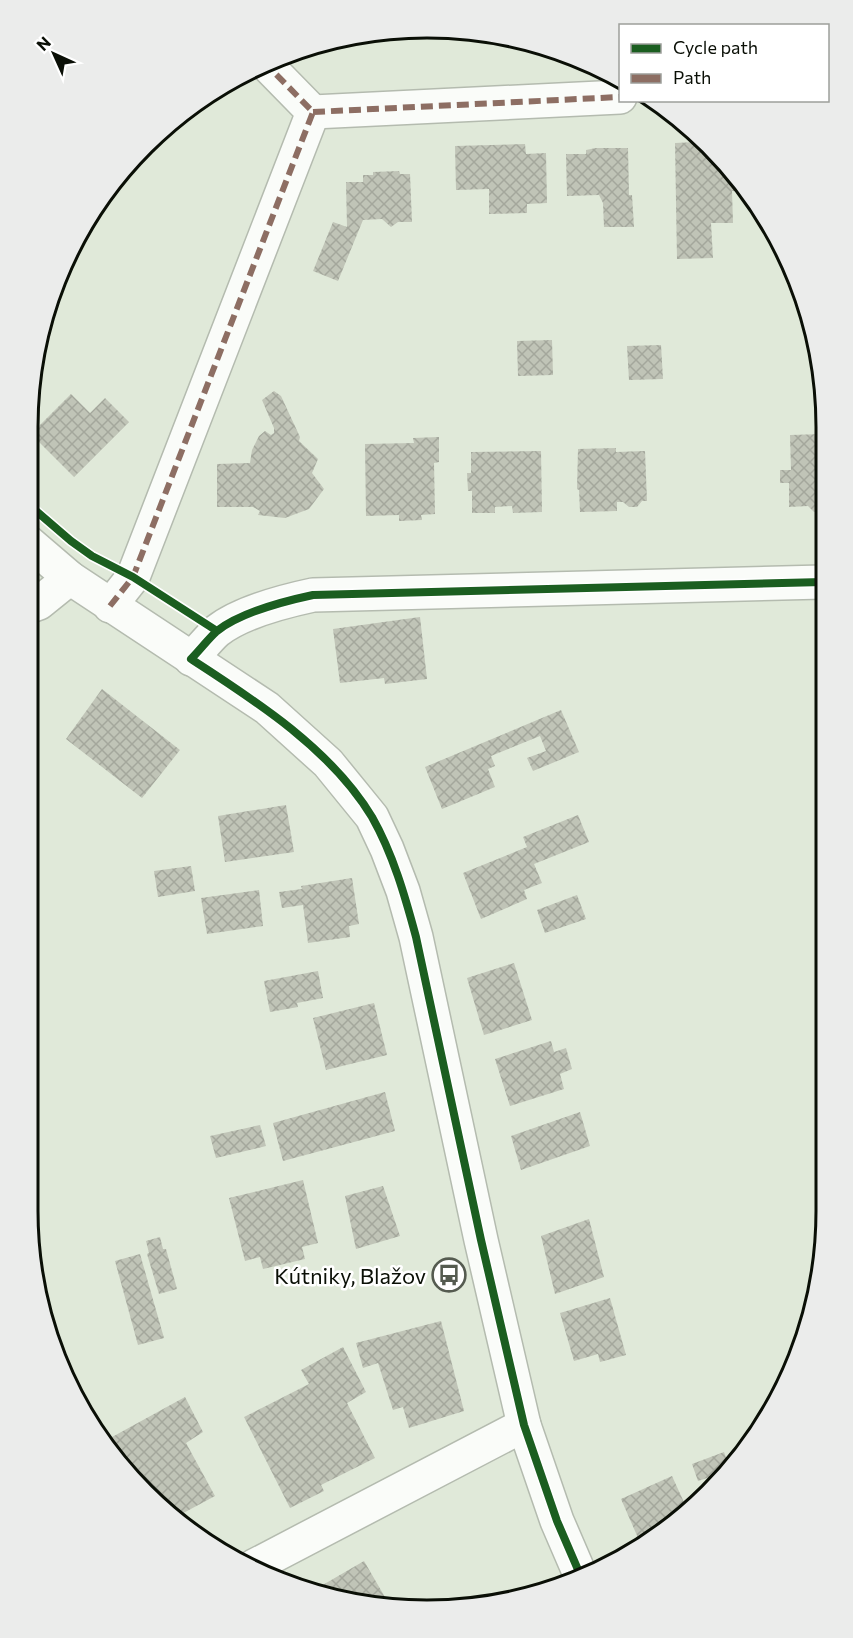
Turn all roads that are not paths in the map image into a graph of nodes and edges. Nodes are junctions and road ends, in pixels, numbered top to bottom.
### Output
1 (272, 70) edge
2 (619, 97) edge
3 (313, 112) junction
4 (38, 551) edge
5 (70, 578) junction
6 (816, 582) edge
7 (38, 603) edge
8 (110, 606) junction
9 (191, 659) junction
10 (524, 1425) junction
11 (260, 1563) edge
12 (578, 1570) edge

1 - 3 street
2 - 3 street
3 - 8 street
4 - 5 street
5 - 7 street
5 - 8 street
6 - 9 street
8 - 9 street
9 - 10 street
10 - 11 street
10 - 12 street

